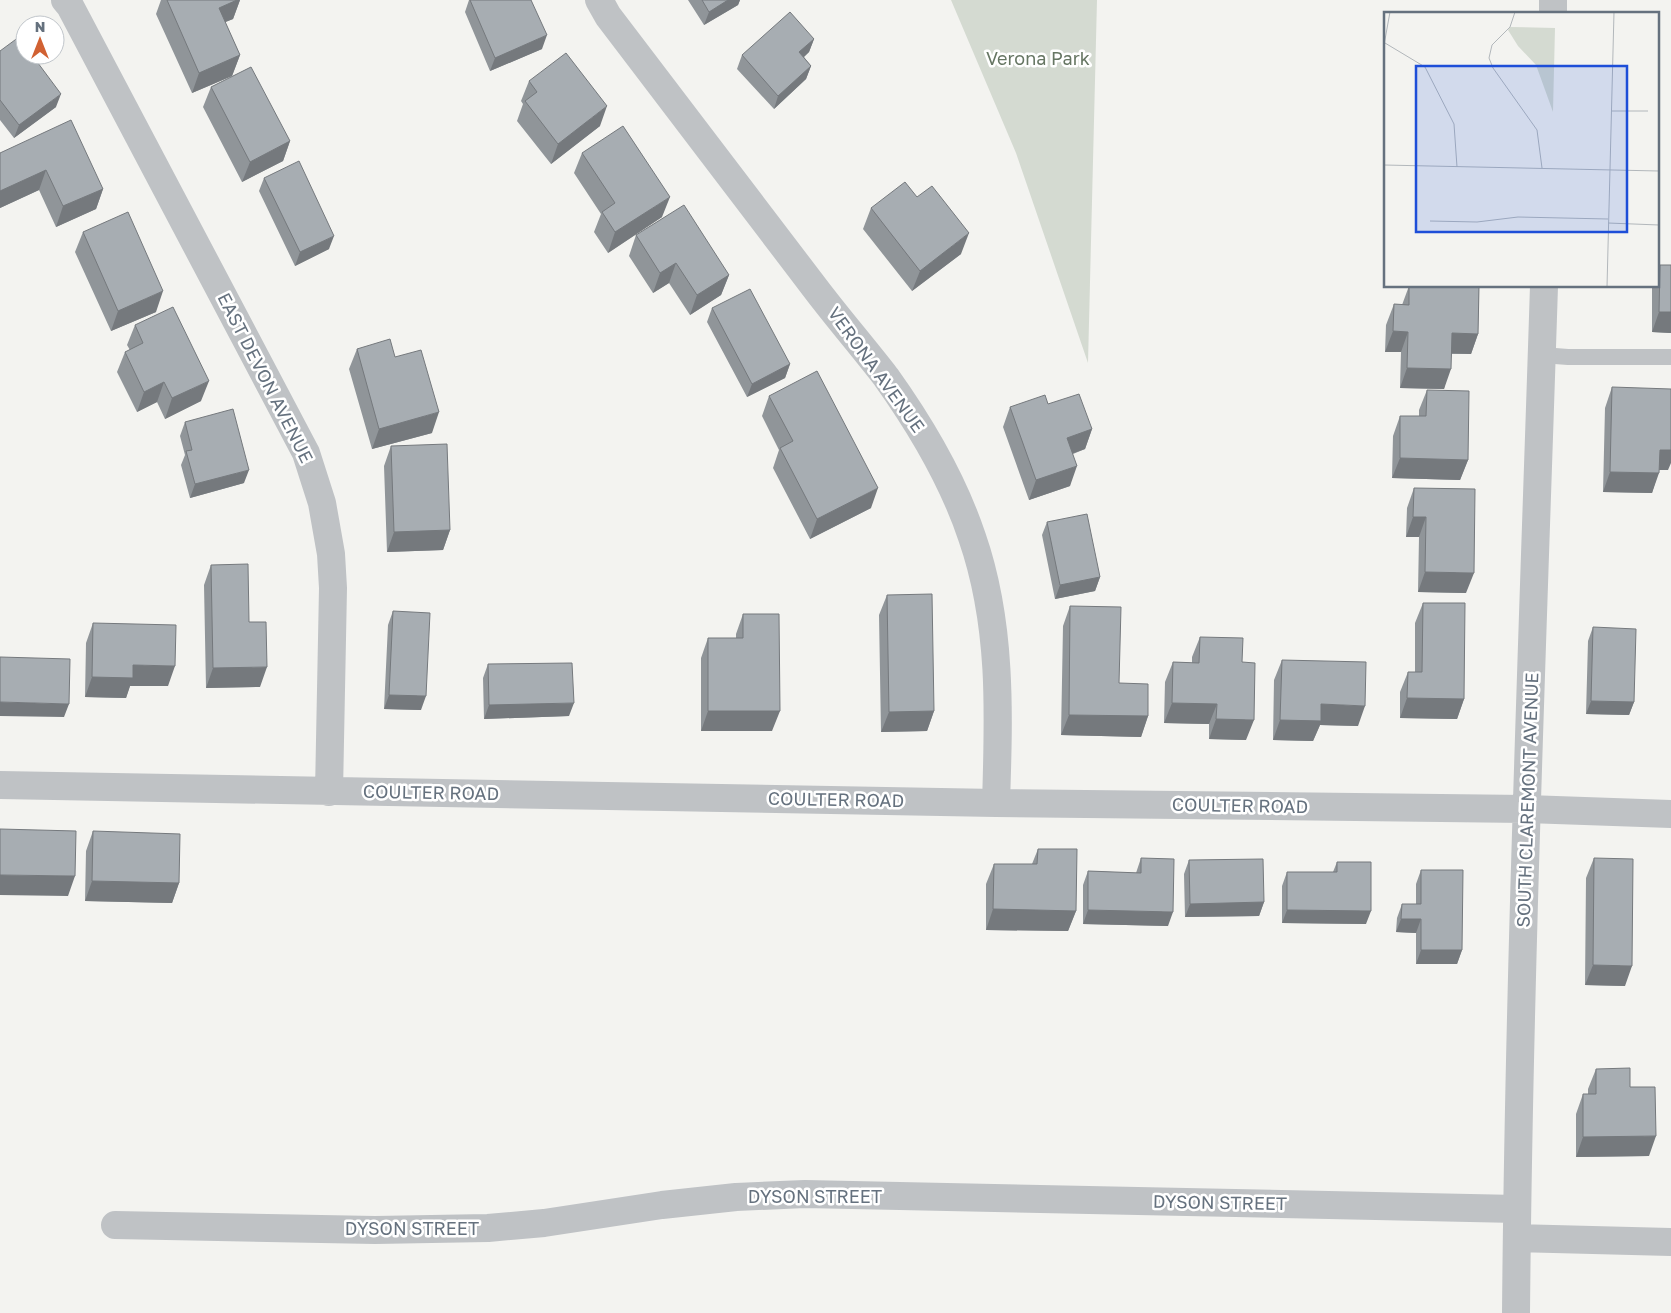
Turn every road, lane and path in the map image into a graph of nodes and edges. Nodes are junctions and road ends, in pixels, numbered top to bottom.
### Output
1 (65, 0) edge
2 (599, 0) edge
3 (1544, 288) edge
4 (1542, 355) junction
5 (1671, 357) edge
6 (0, 785) edge
7 (330, 792) junction
8 (996, 803) junction
9 (1528, 809) junction
10 (1671, 814) edge
11 (1517, 1209) junction
12 (115, 1225) dead end
13 (1517, 1238) junction
14 (1671, 1242) edge
15 (1516, 1313) edge

1 - 7 street, EAST DEVON AVENUE
2 - 8 street, VERONA AVENUE
3 - 4 street, SOUTH CLAREMONT AVENUE
4 - 5 lane
4 - 9 street, SOUTH CLAREMONT AVENUE
6 - 7 street, COULTER ROAD
7 - 8 street, COULTER ROAD
8 - 9 street, COULTER ROAD
9 - 10 street, COULTER ROAD
9 - 11 street, SOUTH CLAREMONT AVENUE
11 - 12 street, DYSON STREET
11 - 13 street, SOUTH CLAREMONT AVENUE
13 - 14 street
13 - 15 street, SOUTH CLAREMONT AVENUE

